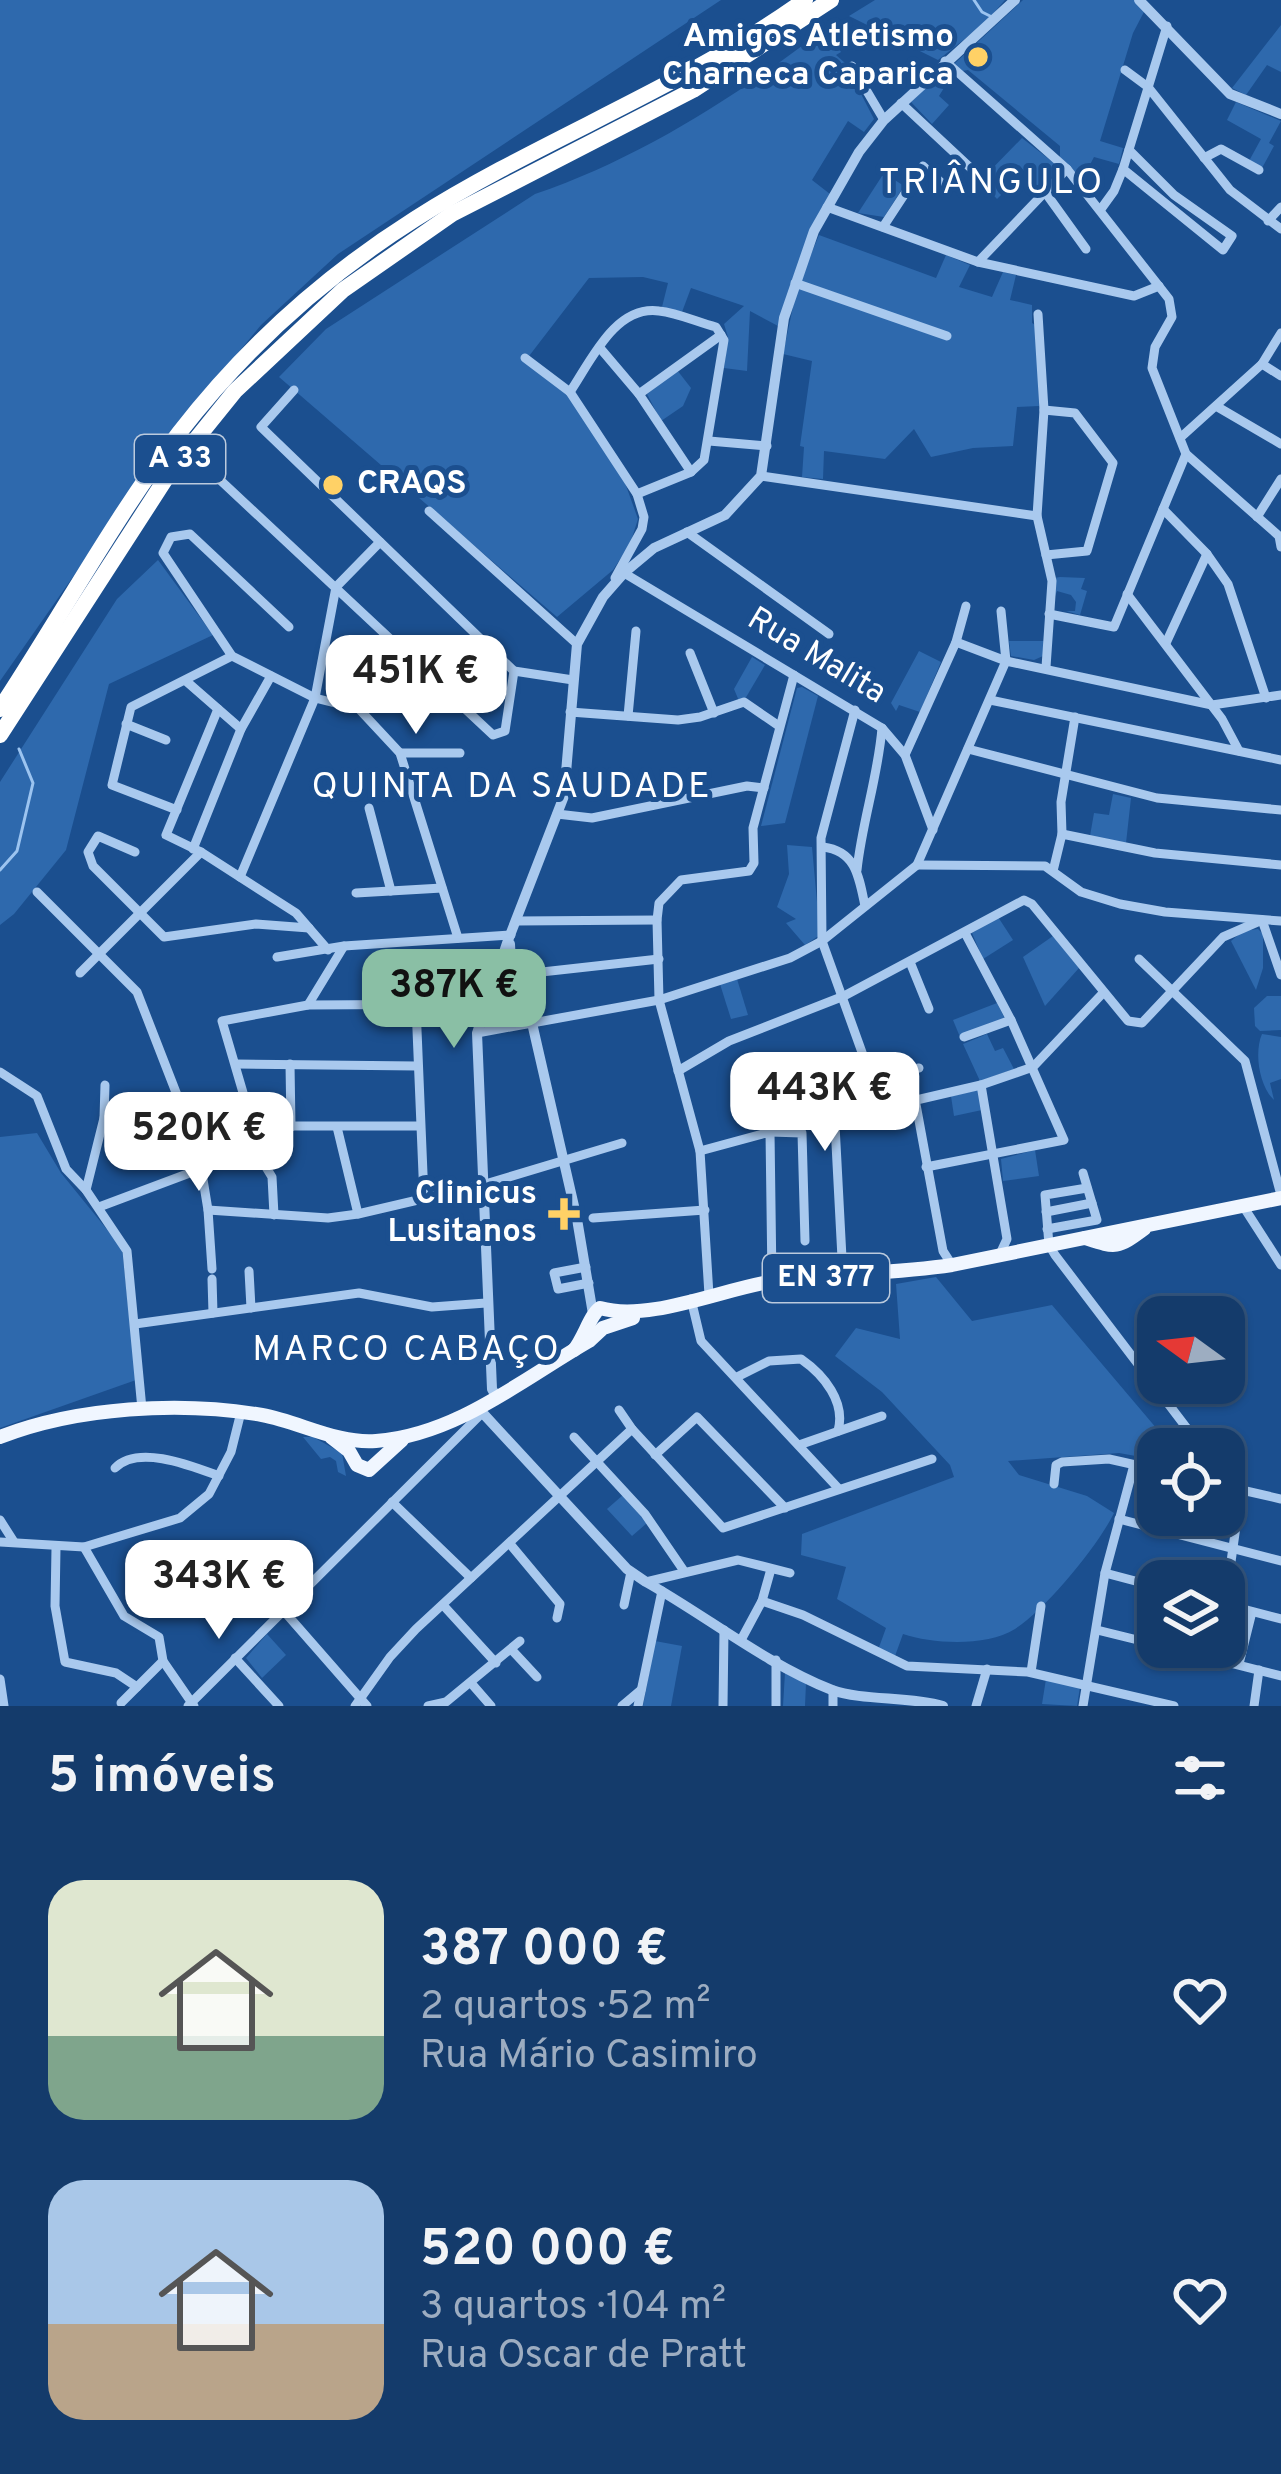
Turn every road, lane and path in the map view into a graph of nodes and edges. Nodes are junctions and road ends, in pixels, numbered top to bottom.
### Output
1 (806, 0) edge
2 (831, 0) edge
3 (1015, 0) edge
4 (1138, 0) edge
5 (1167, 26) junction
6 (944, 62) junction
7 (852, 66) dead end
8 (1126, 70) dead end
9 (1148, 87) junction
10 (901, 103) junction
11 (1281, 114) edge
12 (884, 121) junction
13 (1129, 150) junction
14 (1204, 158) junction
15 (1067, 169) junction
16 (1123, 169) junction
17 (1259, 170) dead end
18 (976, 173) dead end
19 (945, 186) dead end
20 (1045, 192) junction
21 (827, 207) junction
22 (1281, 207) edge
23 (1101, 209) junction
24 (1268, 220) junction
25 (883, 227) junction
26 (1281, 230) edge
27 (1086, 249) dead end
28 (978, 262) junction
29 (795, 283) junction
30 (1159, 286) junction
31 (1038, 314) dead end
32 (1281, 333) edge
33 (721, 335) junction
34 (947, 336) dead end
35 (600, 348) junction
36 (525, 358) dead end
37 (1262, 364) junction
38 (1281, 376) edge
39 (295, 390) dead end
40 (570, 392) junction
41 (639, 394) junction
42 (1216, 406) junction
43 (1044, 410) junction
44 (1180, 438) junction
45 (710, 441) junction
46 (1281, 444) edge
47 (767, 446) junction
48 (1186, 454) junction
49 (691, 472) junction
50 (761, 476) junction
51 (219, 479) dead end
52 (1281, 479) edge
53 (637, 494) junction
54 (1162, 509) junction
55 (429, 512) dead end
56 (1037, 515) junction
57 (1256, 517) junction
58 (687, 532) junction
59 (380, 542) junction
60 (1281, 547) edge
61 (1207, 554) junction
62 (1046, 555) junction
63 (624, 573) junction
64 (336, 587) junction
65 (609, 588) junction
66 (1127, 594) junction
67 (966, 606) dead end
68 (1001, 611) dead end
69 (1049, 614) junction
70 (290, 627) dead end
71 (636, 631) dead end
72 (829, 634) dead end
73 (956, 642) junction
74 (1166, 643) junction
75 (577, 644) junction
76 (690, 653) dead end
77 (232, 656) junction
78 (1006, 661) junction
79 (1046, 667) junction
80 (514, 671) junction
81 (794, 675) junction
82 (271, 676) junction
83 (573, 680) junction
84 (186, 681) junction
85 (1281, 695) edge
86 (315, 698) junction
87 (1267, 698) junction
88 (990, 700) junction
89 (1212, 705) junction
90 (218, 709) junction
91 (0, 710) edge
92 (855, 710) junction
93 (570, 712) junction
94 (714, 713) junction
95 (628, 716) junction
96 (1075, 717) junction
97 (127, 724) junction
98 (779, 726) junction
99 (883, 728) junction
100 (241, 729) junction
101 (0, 736) edge
102 (166, 740) dead end
103 (968, 749) junction
104 (1239, 752) junction
105 (400, 753) junction
106 (460, 753) dead end
107 (905, 755) junction
108 (1281, 760) edge
109 (1065, 777) junction
110 (764, 788) junction
111 (369, 808) dead end
112 (177, 810) junction
113 (1281, 810) edge
114 (557, 814) junction
115 (933, 830) junction
116 (1062, 834) junction
117 (823, 848) junction
118 (197, 850) junction
119 (135, 852) dead end
120 (1281, 865) edge
121 (917, 866) junction
122 (857, 870) junction
123 (1053, 872) junction
124 (240, 877) junction
125 (442, 888) junction
126 (391, 891) junction
127 (37, 892) dead end
128 (356, 893) dead end
129 (865, 906) junction
130 (140, 914) junction
131 (657, 920) junction
132 (1262, 920) junction
133 (517, 921) junction
134 (1281, 921) edge
135 (309, 928) junction
136 (965, 933) junction
137 (511, 935) junction
138 (458, 938) junction
139 (822, 941) junction
140 (344, 946) junction
141 (328, 950) junction
142 (98, 954) junction
143 (277, 957) dead end
144 (659, 959) junction
145 (1139, 959) dead end
146 (910, 962) junction
147 (80, 973) dead end
148 (514, 975) junction
149 (1281, 975) edge
150 (496, 976) junction
151 (1172, 992) junction
152 (1103, 993) junction
153 (844, 996) junction
154 (659, 1000) junction
155 (487, 1004) junction
156 (308, 1005) junction
157 (416, 1006) junction
158 (929, 1009) dead end
159 (1011, 1020) junction
160 (532, 1023) junction
161 (477, 1034) junction
162 (964, 1037) dead end
163 (236, 1064) junction
164 (290, 1064) junction
165 (417, 1066) junction
166 (1033, 1067) junction
167 (919, 1068) dead end
168 (677, 1071) junction
169 (0, 1072) edge
170 (870, 1072) junction
171 (105, 1085) dead end
172 (981, 1085) junction
173 (753, 1088) dead end
174 (244, 1096) dead end
175 (915, 1100) junction
176 (882, 1108) junction
177 (104, 1118) junction
178 (185, 1118) junction
179 (418, 1126) junction
180 (291, 1127) junction
181 (337, 1127) junction
182 (770, 1132) junction
183 (250, 1141) junction
184 (622, 1143) dead end
185 (700, 1151) junction
186 (994, 1152) junction
187 (563, 1160) junction
188 (926, 1167) junction
189 (203, 1168) junction
190 (1083, 1173) dead end
191 (482, 1185) junction
192 (1087, 1188) junction
193 (86, 1190) junction
194 (1281, 1196) edge
195 (424, 1198) junction
196 (1092, 1203) junction
197 (1243, 1206) junction
198 (99, 1207) junction
199 (208, 1210) junction
200 (705, 1210) junction
201 (1046, 1212) junction
202 (358, 1214) junction
203 (274, 1215) junction
204 (592, 1218) dead end
205 (1048, 1237) junction
206 (806, 1241) dead end
207 (1000, 1255) junction
208 (952, 1265) junction
209 (1281, 1265) edge
210 (586, 1267) junction
211 (249, 1271) dead end
212 (843, 1276) junction
213 (772, 1281) junction
214 (589, 1283) junction
215 (709, 1294) junction
216 (691, 1299) junction
217 (486, 1304) junction
218 (251, 1308) junction
219 (213, 1313) junction
220 (602, 1318) junction
221 (135, 1324) junction
222 (737, 1377) junction
223 (496, 1398) junction
224 (142, 1410) junction
225 (619, 1410) dead end
226 (241, 1412) junction
227 (478, 1415) junction
228 (882, 1415) dead end
229 (1187, 1428) edge
230 (632, 1429) junction
231 (838, 1431) junction
232 (327, 1435) junction
233 (407, 1436) junction
234 (0, 1437) edge
235 (574, 1437) dead end
236 (367, 1442) junction
237 (799, 1445) junction
238 (655, 1454) junction
239 (353, 1457) junction
240 (381, 1457) junction
241 (932, 1459) dead end
242 (596, 1460) junction
243 (1134, 1465) junction
244 (1137, 1466) edge
245 (115, 1468) dead end
246 (219, 1476) junction
247 (1054, 1484) dead end
248 (838, 1489) junction
249 (1245, 1492) edge
250 (558, 1497) junction
251 (1281, 1499) edge
252 (392, 1502) junction
253 (785, 1508) junction
254 (1119, 1519) junction
255 (0, 1520) edge
256 (1235, 1536) edge
257 (0, 1542) edge
258 (14, 1542) junction
259 (510, 1544) junction
260 (84, 1547) junction
261 (56, 1548) junction
262 (1233, 1550) junction
263 (1231, 1560) edge
264 (1281, 1561) edge
265 (771, 1569) junction
266 (685, 1571) junction
267 (631, 1572) junction
268 (790, 1573) dead end
269 (1106, 1574) junction
270 (471, 1579) junction
271 (646, 1582) junction
272 (1137, 1582) edge
273 (662, 1591) junction
274 (762, 1601) junction
275 (624, 1605) dead end
276 (442, 1606) junction
277 (1041, 1606) dead end
278 (283, 1610) junction
279 (1245, 1610) edge
280 (1252, 1612) junction
281 (557, 1618) dead end
282 (1281, 1619) edge
283 (724, 1630) junction
284 (1096, 1630) junction
285 (741, 1640) junction
286 (1137, 1640) edge
287 (1245, 1640) edge
288 (235, 1658) junction
289 (776, 1660) junction
290 (163, 1661) junction
291 (496, 1663) junction
292 (1245, 1666) edge
293 (987, 1669) junction
294 (1259, 1670) junction
295 (1031, 1672) junction
296 (1281, 1676) edge
297 (537, 1677) dead end
298 (0, 1679) edge
299 (471, 1683) junction
300 (1087, 1683) junction
301 (137, 1687) junction
302 (641, 1690) junction
303 (833, 1690) junction
304 (122, 1703) dead end
305 (361, 1703) edge
306 (191, 1705) edge
307 (4, 1706) edge
308 (279, 1706) edge
309 (428, 1706) edge
310 (438, 1706) edge
311 (490, 1706) edge
312 (622, 1706) edge
313 (638, 1706) edge
314 (723, 1706) edge
315 (776, 1706) edge
316 (832, 1706) edge
317 (943, 1706) edge
318 (976, 1706) edge
319 (1083, 1706) edge
320 (1174, 1706) edge
321 (1254, 1706) edge

1 - 91 highway, A 33
2 - 101 highway, A 33
3 - 6 street
4 - 5 street
5 - 9 street
5 - 11 street
6 - 10 street
6 - 15 street
7 - 12 street
8 - 9 street
9 - 13 street
9 - 14 street
10 - 12 street
10 - 18 street
12 - 21 street
13 - 16 street
13 - 16 street
14 - 17 street
14 - 24 street
15 - 20 street
15 - 23 street
16 - 23 street
19 - 25 street
20 - 27 street
20 - 28 street
21 - 25 street
21 - 29 street
22 - 24 street
23 - 30 street
24 - 26 street
25 - 28 street
28 - 30 street
29 - 34 street
29 - 47 street
30 - 44 street
31 - 43 street
32 - 37 street
33 - 35 street
33 - 41 street
33 - 45 street
35 - 40 street
35 - 41 street
36 - 40 street
37 - 38 street
37 - 42 street
39 - 59 street
40 - 53 street
41 - 49 street
42 - 44 street
42 - 46 street
43 - 56 street
43 - 62 street
44 - 48 street
45 - 47 street
45 - 49 street
47 - 50 street
48 - 54 street
48 - 57 street
49 - 53 street
50 - 56 street
50 - 58 street
51 - 64 street
52 - 57 street
53 - 65 street
54 - 61 street
54 - 66 street
55 - 75 street
56 - 62 street
57 - 60 street
58 - 63 street
58 - 72 street
59 - 64 street
59 - 80 street
61 - 74 street
61 - 87 street
62 - 69 street
63 - 65 street
63 - 81 street, Rua Malita
64 - 80 street
64 - 86 street
65 - 75 street
66 - 69 street
66 - 74 street
67 - 73 street
68 - 78 street
69 - 79 street
70 - 77 street
71 - 95 street
73 - 78 street
73 - 107 street
74 - 89 street
75 - 83 street
76 - 94 street
77 - 82 street
77 - 84 street
78 - 79 street
78 - 88 street
79 - 89 street
80 - 83 street
81 - 92 street, Rua Malita
81 - 98 street
82 - 86 street
82 - 100 street
83 - 93 street
84 - 90 street
84 - 97 street
85 - 87 street
86 - 105 street
86 - 124 street
87 - 89 street
88 - 96 street
88 - 103 street
89 - 104 street
90 - 100 street
90 - 112 street
92 - 99 street, Rua Malita
92 - 117 street
93 - 95 street
93 - 114 street
94 - 95 street
94 - 98 street
96 - 104 street
96 - 109 street
97 - 102 street
97 - 112 street
98 - 110 street
99 - 107 street, Rua Malita
99 - 122 street
100 - 118 street
103 - 109 street
103 - 115 street
104 - 108 street
105 - 106 street
105 - 125 street
107 - 115 street, Rua Malita
109 - 113 street
109 - 116 street
110 - 114 street
110 - 131 street
111 - 126 street
112 - 118 street
114 - 133 street
115 - 121 street
116 - 120 street
116 - 123 street
117 - 122 street
117 - 139 street
118 - 124 street
118 - 130 street
119 - 130 street
121 - 123 street
121 - 129 street
122 - 129 street
123 - 132 street
124 - 135 street
125 - 126 street
125 - 138 street
126 - 128 street
127 - 142 street
129 - 139 street
130 - 135 street
130 - 142 street
131 - 133 street
131 - 144 street
132 - 134 street
132 - 149 street
132 - 151 street
133 - 137 street
135 - 141 street
136 - 146 street
136 - 152 street
136 - 159 street
137 - 138 street
137 - 148 street
137 - 150 street
138 - 140 street
139 - 153 street
139 - 154 street
140 - 141 street
140 - 156 street
141 - 143 street
142 - 147 street
142 - 178 street
144 - 148 street
144 - 154 street
145 - 151 street
146 - 153 street
146 - 158 street
148 - 150 street
148 - 160 street
150 - 155 street
151 - 152 street
151 - 194 street
152 - 166 street
153 - 168 street
153 - 170 street
154 - 160 street
154 - 168 street
155 - 157 street
155 - 161 street
156 - 157 street
156 - 163 street
157 - 165 street
159 - 162 street
159 - 166 street
160 - 161 street
160 - 187 street
161 - 191 street
163 - 164 street
163 - 174 street
164 - 165 street
164 - 180 street
165 - 179 street
166 - 172 street
166 - 186 street
167 - 170 street
168 - 185 street
169 - 193 street
170 - 173 street
170 - 176 street
171 - 177 street
172 - 175 street
172 - 186 street
175 - 176 street
175 - 188 street
176 - 212 street
177 - 178 street
177 - 193 street
178 - 189 street
179 - 181 street
179 - 195 street
180 - 181 street
180 - 183 street
181 - 202 street
182 - 185 street
182 - 206 street
182 - 213 street
183 - 189 street
183 - 203 street
184 - 187 street
185 - 200 street
186 - 188 street
186 - 207 street
187 - 191 street
187 - 210 street
188 - 208 street
189 - 198 street
189 - 199 street
190 - 192 street
191 - 195 street
191 - 217 street
192 - 196 street
192 - 201 street
193 - 198 street
194 - 197 main road, EN 377
195 - 202 street
196 - 201 street
196 - 205 street
197 - 205 main road, EN 377
197 - 209 street
198 - 221 street
199 - 203 street
199 - 219 street
200 - 204 street
200 - 215 street
201 - 205 street
202 - 203 street
205 - 207 main road, EN 377
205 - 229 street
207 - 208 main road, EN 377
208 - 212 main road, EN 377
210 - 214 street
210 - 214 street
211 - 218 street
212 - 213 main road, EN 377
213 - 215 main road, EN 377
214 - 220 street
215 - 216 main road, EN 377
216 - 220 main road, EN 377
216 - 222 street
217 - 218 street
217 - 223 street
218 - 219 street
219 - 221 street
220 - 223 main road
221 - 224 street
222 - 231 street
222 - 237 street
223 - 227 main road
224 - 226 main road
224 - 234 main road
225 - 230 street
226 - 232 main road
226 - 246 street
227 - 233 main road
227 - 250 street
227 - 252 street
228 - 231 street
230 - 238 street
230 - 242 street
231 - 237 street
232 - 236 main road
232 - 239 main road
233 - 236 main road
233 - 240 main road
235 - 242 street
236 - 239 main road
236 - 240 main road
237 - 248 street
238 - 253 street
238 - 253 street
239 - 240 main road
241 - 248 street
242 - 250 street
242 - 266 street
243 - 244 street
243 - 247 street
243 - 254 street
245 - 246 street
246 - 260 street
248 - 253 street
249 - 251 street
250 - 259 street
250 - 267 street
252 - 270 street
252 - 278 street
254 - 262 street
254 - 269 street
255 - 258 street
256 - 262 street
257 - 258 street
258 - 261 street
259 - 270 street
259 - 281 street
260 - 261 street
260 - 290 street
261 - 301 street
262 - 263 street
262 - 264 street
265 - 266 street
265 - 268 street
265 - 274 street
266 - 271 street
267 - 271 street
267 - 275 street
269 - 272 street
269 - 284 street
270 - 276 street
271 - 273 street
273 - 283 street
273 - 302 street
274 - 285 street
274 - 293 street
276 - 291 street
276 - 305 street
277 - 295 street
278 - 288 street
278 - 305 street
279 - 280 street
280 - 282 street
280 - 287 street
283 - 285 street
283 - 314 street
284 - 286 street
284 - 300 street
285 - 289 street
288 - 306 street
288 - 308 street
289 - 303 street
289 - 315 street
290 - 301 street
290 - 306 street
291 - 297 street
291 - 299 street
292 - 294 street
293 - 295 street
293 - 318 street
294 - 296 street
294 - 321 street
295 - 300 street
298 - 307 street
299 - 310 street
299 - 311 street
300 - 319 street
300 - 320 street
301 - 304 street
302 - 312 street
302 - 313 street
303 - 316 street
303 - 317 street
309 - 310 street

